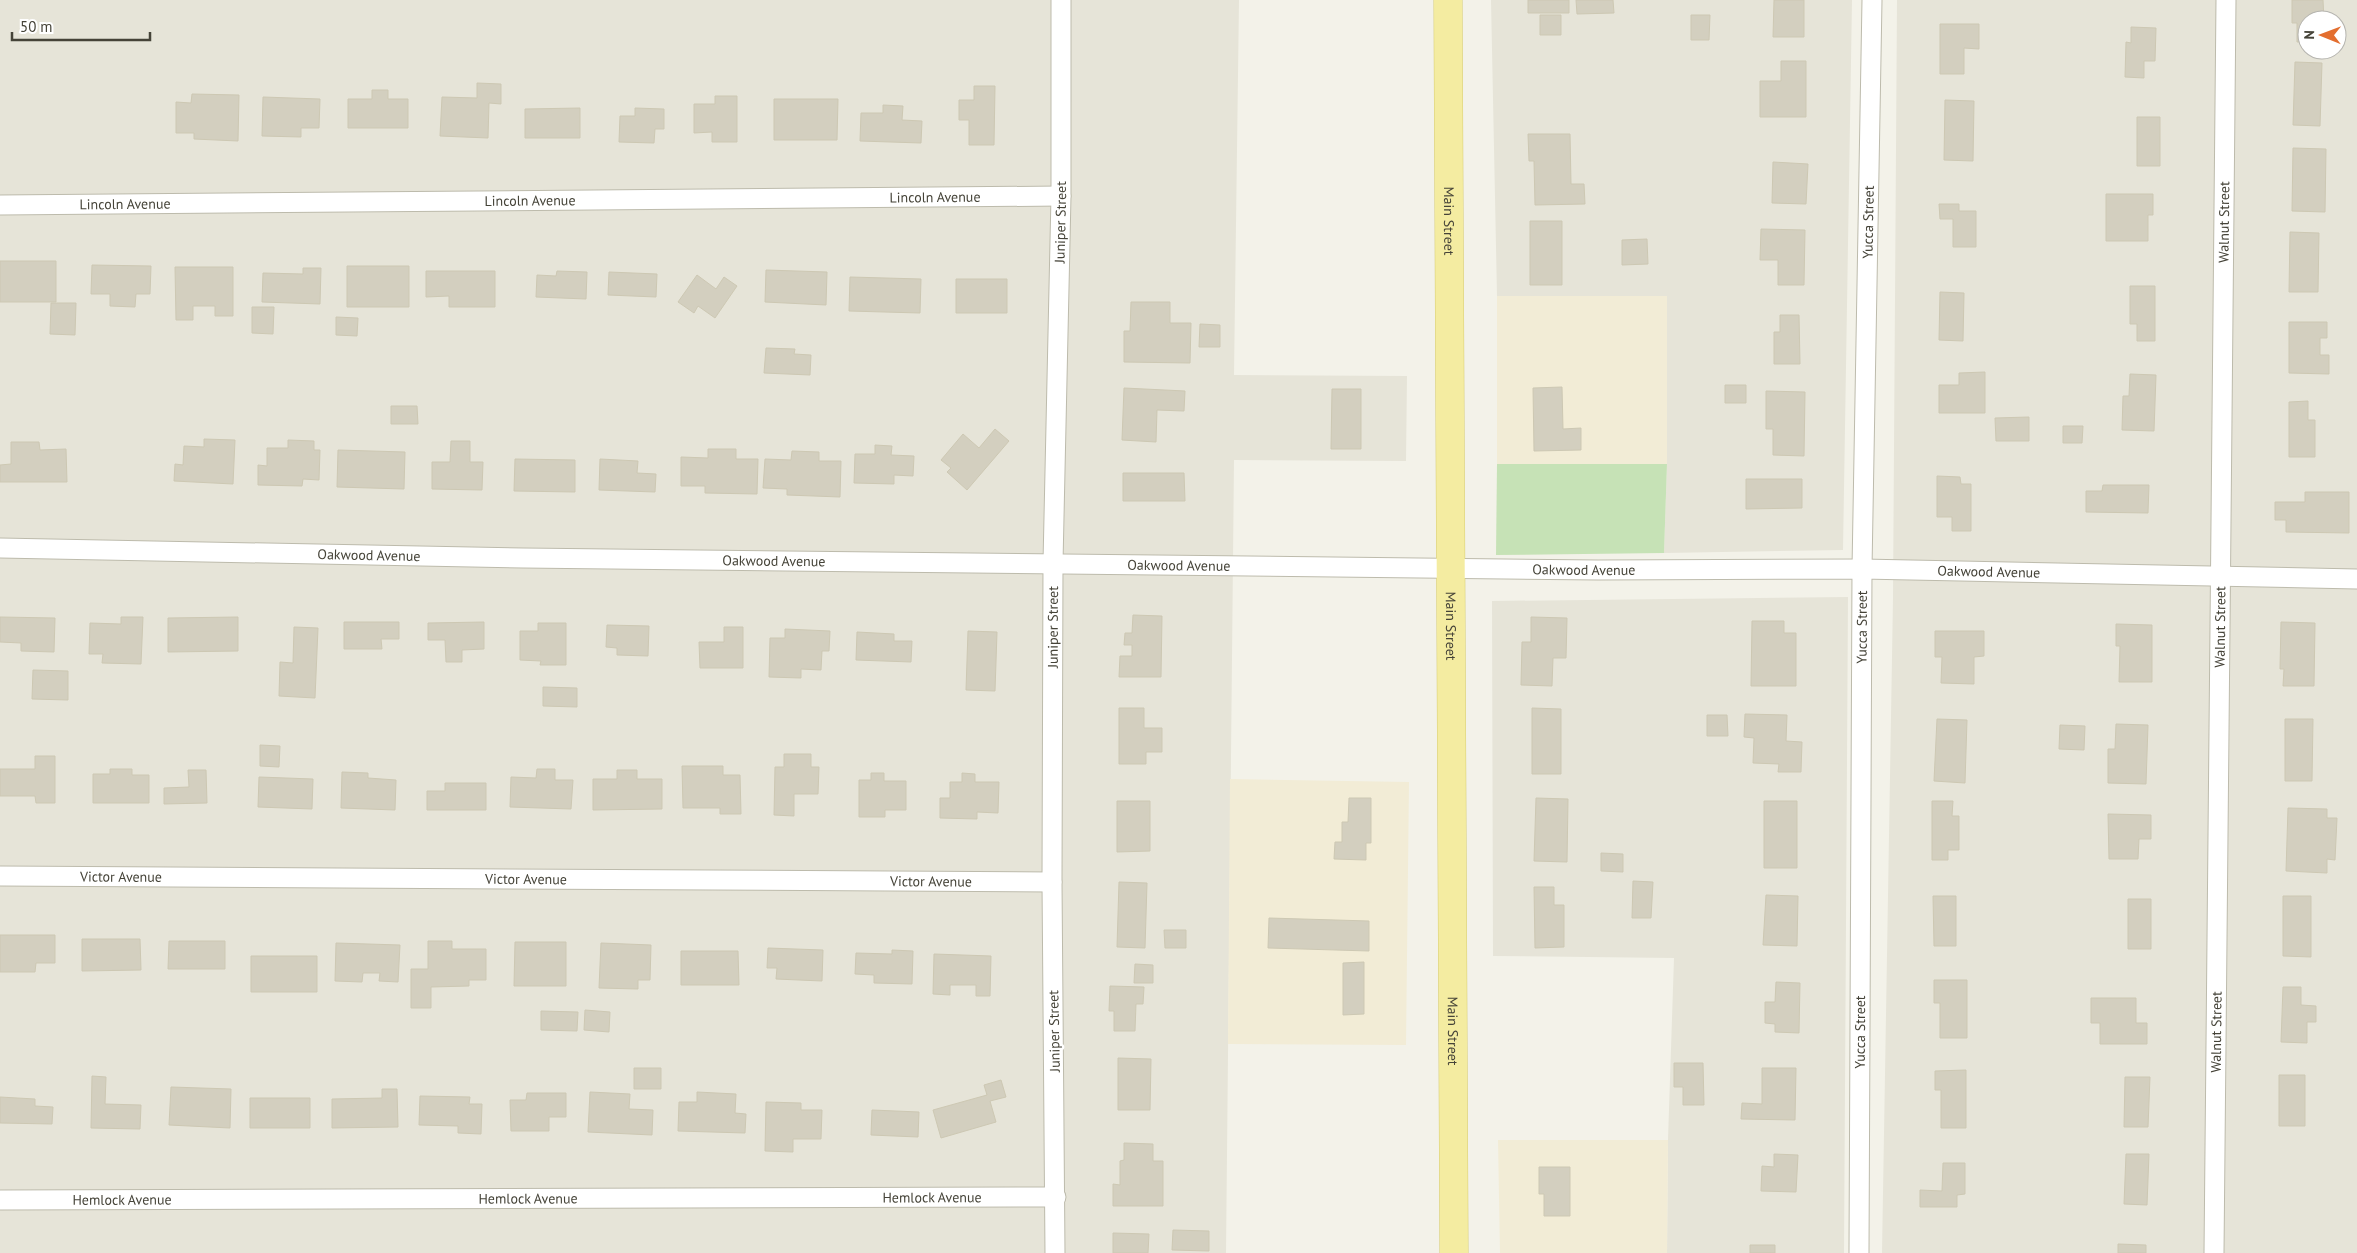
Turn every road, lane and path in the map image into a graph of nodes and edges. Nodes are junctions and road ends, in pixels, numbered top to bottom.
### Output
1 (1061, 0) edge
2 (1448, 0) edge
3 (1872, 0) edge
4 (2226, 0) edge
5 (1061, 196) junction
6 (0, 205) edge
7 (0, 548) edge
8 (1053, 563) junction
9 (1452, 569) junction
10 (1862, 569) junction
11 (2222, 577) junction
12 (2357, 579) edge
13 (0, 876) edge
14 (1052, 882) junction
15 (1056, 1196) junction
16 (0, 1200) edge
17 (1055, 1253) edge
18 (1454, 1253) edge
19 (1859, 1253) edge
20 (2214, 1253) edge

1 - 5 street, Juniper Street
2 - 9 main road, Main Street
3 - 10 street, Yucca Street
4 - 11 street, Walnut Street
5 - 6 street, Lincoln Avenue
5 - 8 street, Juniper Street
7 - 8 street, Oakwood Avenue
8 - 9 street, Oakwood Avenue
8 - 14 street, Juniper Street
9 - 10 street, Oakwood Avenue
9 - 18 main road, Main Street
10 - 11 street, Oakwood Avenue
10 - 19 street, Yucca Street
11 - 12 street, Oakwood Avenue
11 - 20 street, Walnut Street
13 - 14 street, Victor Avenue
14 - 15 street, Juniper Street
15 - 16 street, Hemlock Avenue
15 - 17 street, Juniper Street

